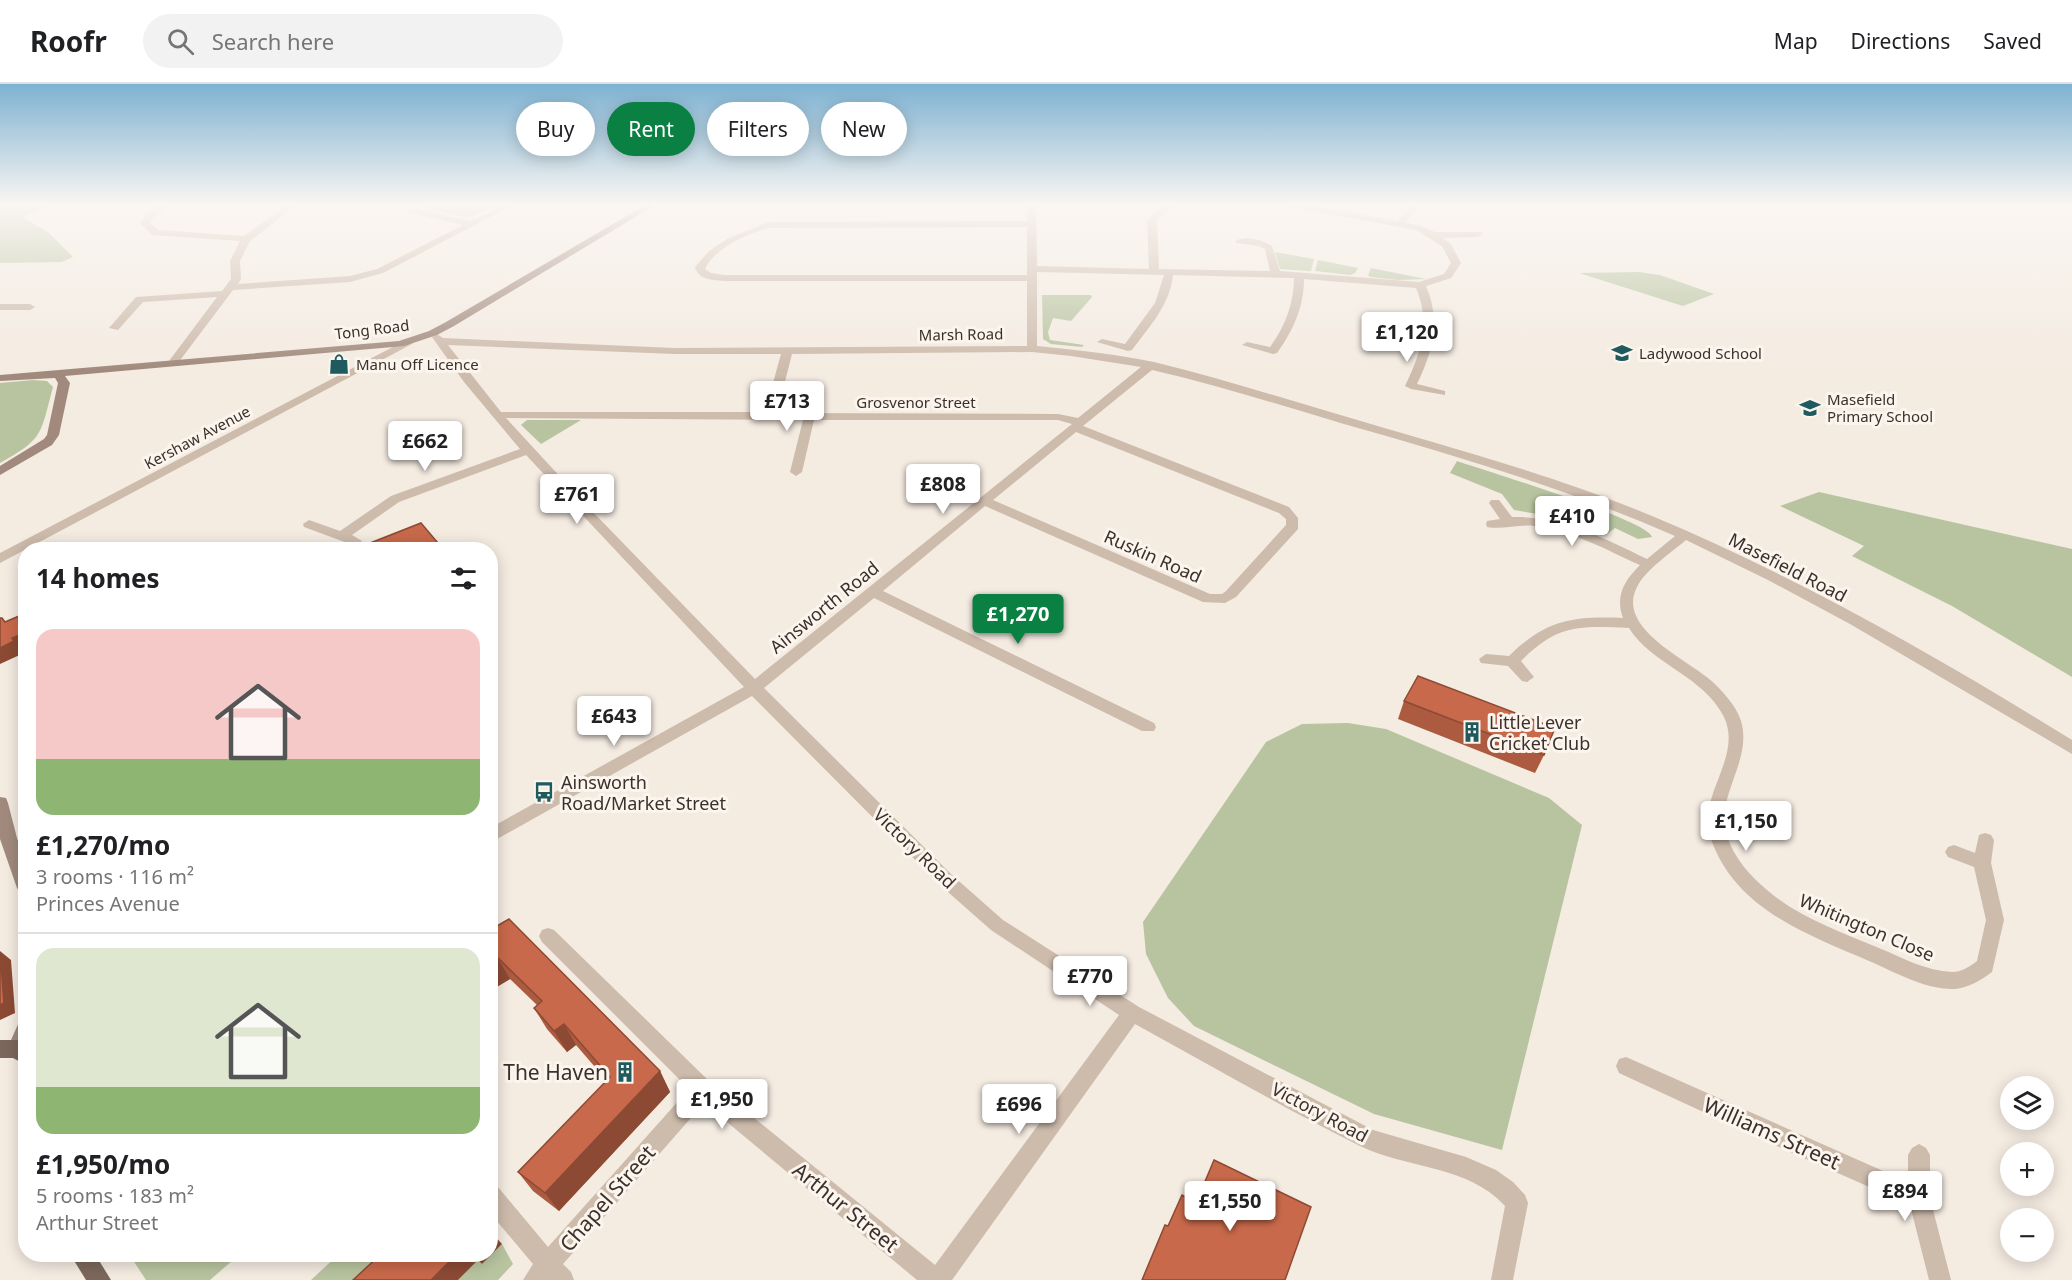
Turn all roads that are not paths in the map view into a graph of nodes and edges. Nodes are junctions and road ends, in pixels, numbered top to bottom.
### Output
1 (235, 260) edge
2 (400, 260) edge
3 (562, 260) edge
4 (705, 260) edge
5 (1031, 260) edge
6 (1154, 260) edge
7 (1272, 260) edge
8 (1454, 260) edge
9 (1154, 271) junction
10 (1169, 271) junction
11 (1031, 274) junction
12 (1276, 274) junction
13 (1299, 275) junction
14 (1420, 285) junction
15 (227, 291) junction
16 (129, 294) dead end
17 (145, 298) junction
18 (30, 307) dead end
19 (0, 308) edge
20 (114, 328) dead end
21 (437, 337) junction
22 (408, 342) junction
23 (1102, 342) dead end
24 (1247, 345) dead end
25 (1032, 349) junction
26 (787, 351) junction
27 (174, 361) junction
28 (1151, 365) junction
29 (59, 375) junction
30 (0, 378) edge
31 (1442, 393) dead end
32 (498, 415) junction
33 (770, 417) junction
34 (809, 418) junction
35 (1077, 425) junction
36 (528, 450) junction
37 (1469, 457) joint
38 (0, 471) edge
39 (796, 472) dead end
40 (984, 501) junction
41 (1495, 503) dead end
42 (1508, 521) junction
43 (309, 524) dead end
44 (1492, 524) dead end
45 (1684, 535) junction
46 (32, 542) edge
47 (18, 549) edge
48 (0, 559) edge
49 (1650, 565) junction
50 (874, 592) junction
51 (1632, 623) junction
52 (1485, 659) dead end
53 (1512, 661) junction
54 (1527, 677) dead end
55 (754, 688) junction
56 (1148, 727) dead end
57 (2072, 748) edge
58 (0, 803) edge
59 (498, 832) edge
60 (1985, 840) dead end
61 (1954, 852) dead end
62 (1982, 863) junction
63 (18, 866) edge
64 (548, 936) dead end
65 (1132, 1013) junction
66 (1626, 1066) dead end
67 (704, 1089) junction
68 (1919, 1155) dead end
69 (1919, 1198) junction
70 (498, 1206) edge
71 (87, 1262) edge
72 (548, 1275) edge
73 (100, 1280) edge
74 (937, 1280) edge
75 (1502, 1280) edge
76 (1940, 1280) edge

1 - 15 street
2 - 15 street
3 - 21 street, Tong Road
4 - 11 street
5 - 11 street
6 - 9 street
7 - 12 street
8 - 14 street
9 - 10 street
9 - 11 street
10 - 12 street
10 - 23 street
11 - 25 street
12 - 13 street
13 - 14 street
13 - 24 street
14 - 31 street
15 - 17 street
15 - 27 street
16 - 17 street
17 - 20 street
18 - 19 street
21 - 22 street, Tong Road
21 - 26 street, Marsh Road
21 - 32 street, Victory Road
22 - 27 street, Tong Road
22 - 46 street, Kershaw Avenue
25 - 26 street, Marsh Road
25 - 28 street, Marsh Road
26 - 33 street
27 - 29 street, Tong Road
28 - 35 street, Ainsworth Road
28 - 37 street, Marsh Road
29 - 30 street, Tong Road
29 - 38 street
32 - 33 street, Grosvenor Street
32 - 36 street, Victory Road
33 - 34 street, Grosvenor Street
34 - 35 street, Grosvenor Street
34 - 39 street
35 - 40 street, Ainsworth Road
35 - 40 street, Ruskin Road
36 - 43 street
36 - 55 street, Victory Road
37 - 45 street, Masefield Road
40 - 50 street, Ainsworth Road
41 - 42 street
42 - 44 street
42 - 49 street
45 - 49 street
45 - 57 street, Masefield Road
47 - 48 street, Kershaw Avenue
49 - 51 street
50 - 55 street, Ainsworth Road
50 - 56 street
51 - 53 street
51 - 62 street, Whitington Close
52 - 53 street
53 - 54 street
55 - 59 street, Ainsworth Road
55 - 65 street, Victory Road
58 - 63 street
60 - 62 street, Whitington Close
61 - 62 street
64 - 67 street, Arthur Street
65 - 74 street
65 - 75 street, Victory Road
66 - 69 street, Williams Street
67 - 72 street, Chapel Street
67 - 74 street, Arthur Street
68 - 69 street
69 - 76 street
70 - 72 street
71 - 73 main road

